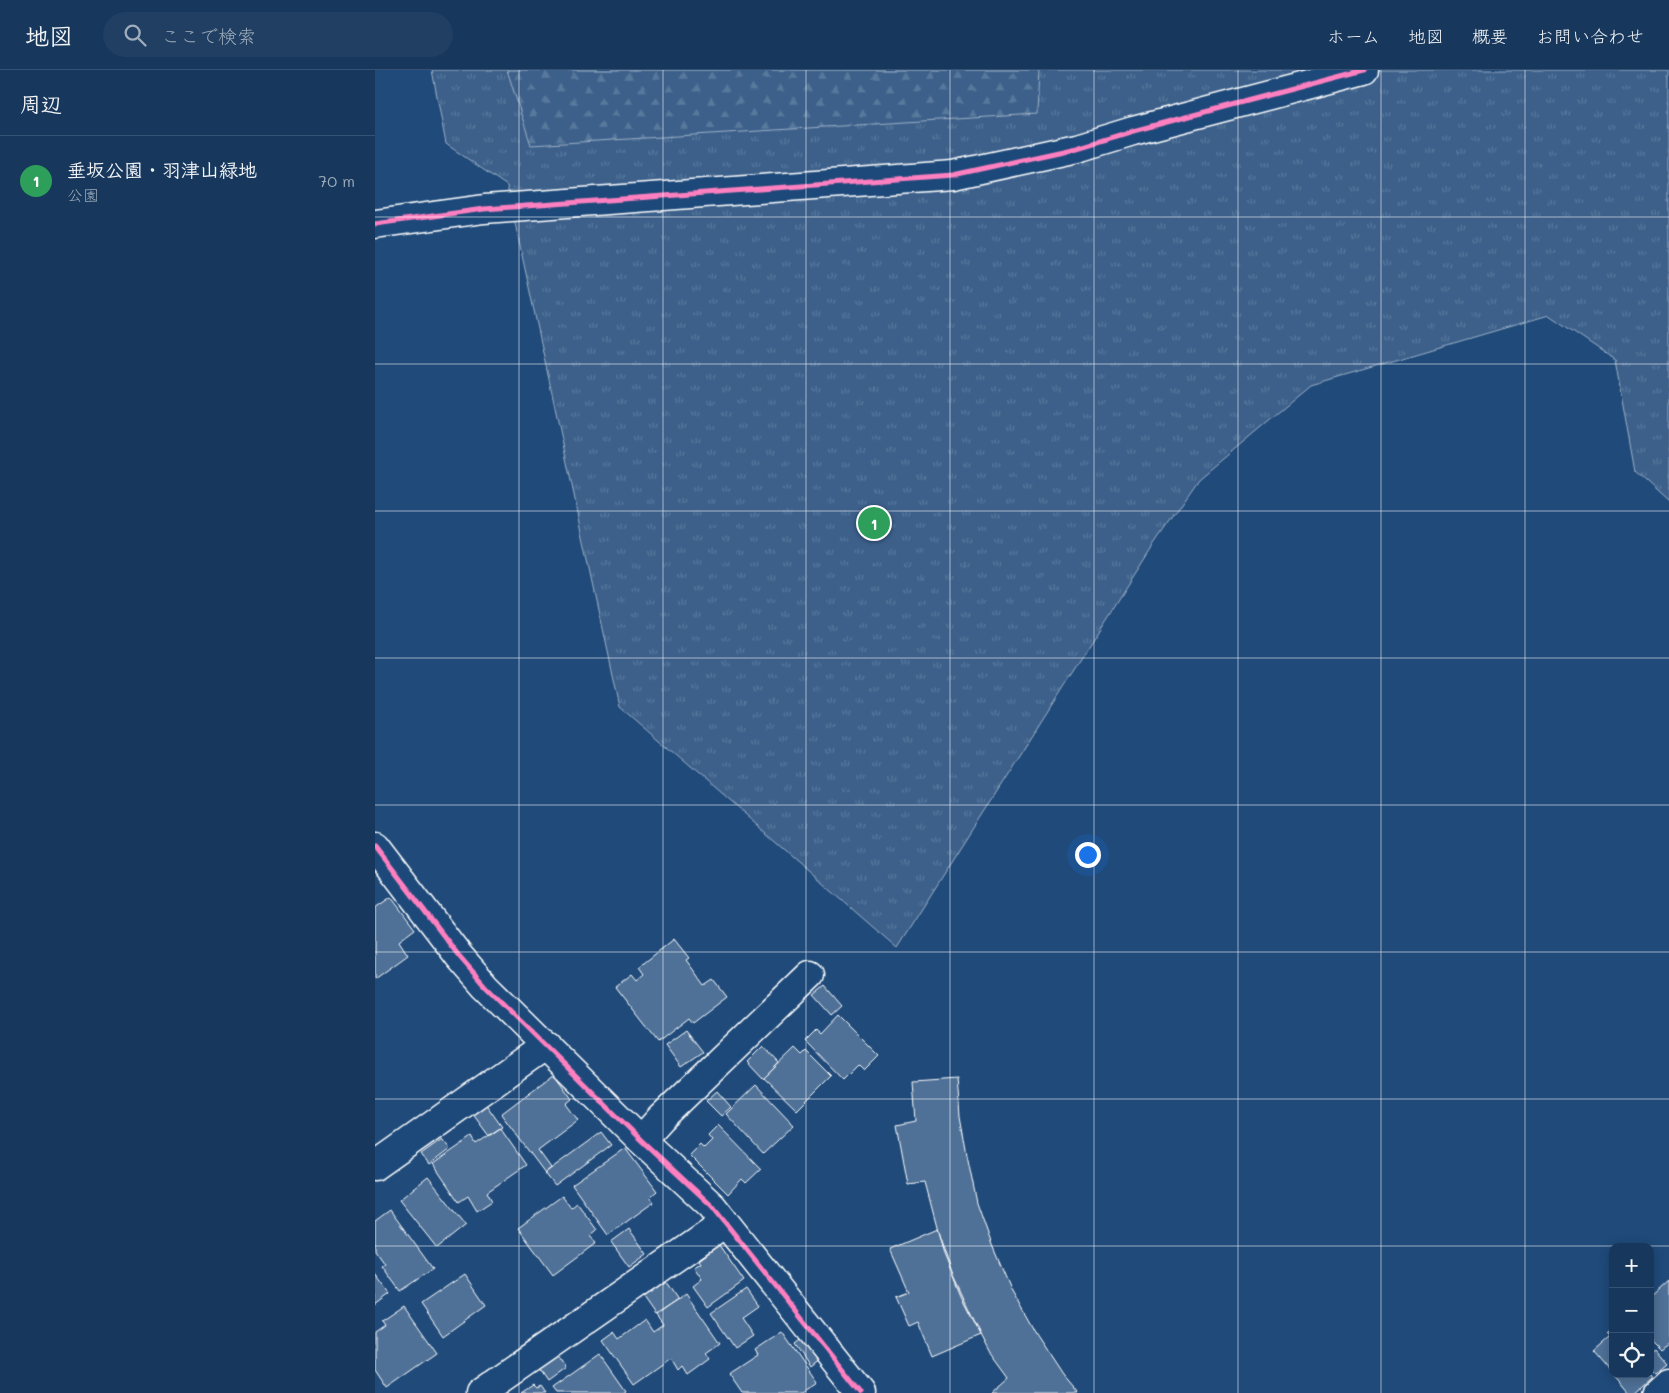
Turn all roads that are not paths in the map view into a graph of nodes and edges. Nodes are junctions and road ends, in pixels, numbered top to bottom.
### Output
1 (1364, 70) edge
2 (375, 224) edge
3 (380, 862) edge
4 (809, 974) dead end
5 (546, 1045) junction
6 (641, 1140) junction
7 (375, 1166) edge
8 (725, 1223) junction
9 (1669, 1383) edge
10 (479, 1393) edge
11 (861, 1393) edge
12 (1658, 1393) edge

1 - 2 street
3 - 5 street
4 - 6 street
5 - 6 street
5 - 7 street
6 - 8 street
8 - 10 street
8 - 11 street
9 - 12 street

